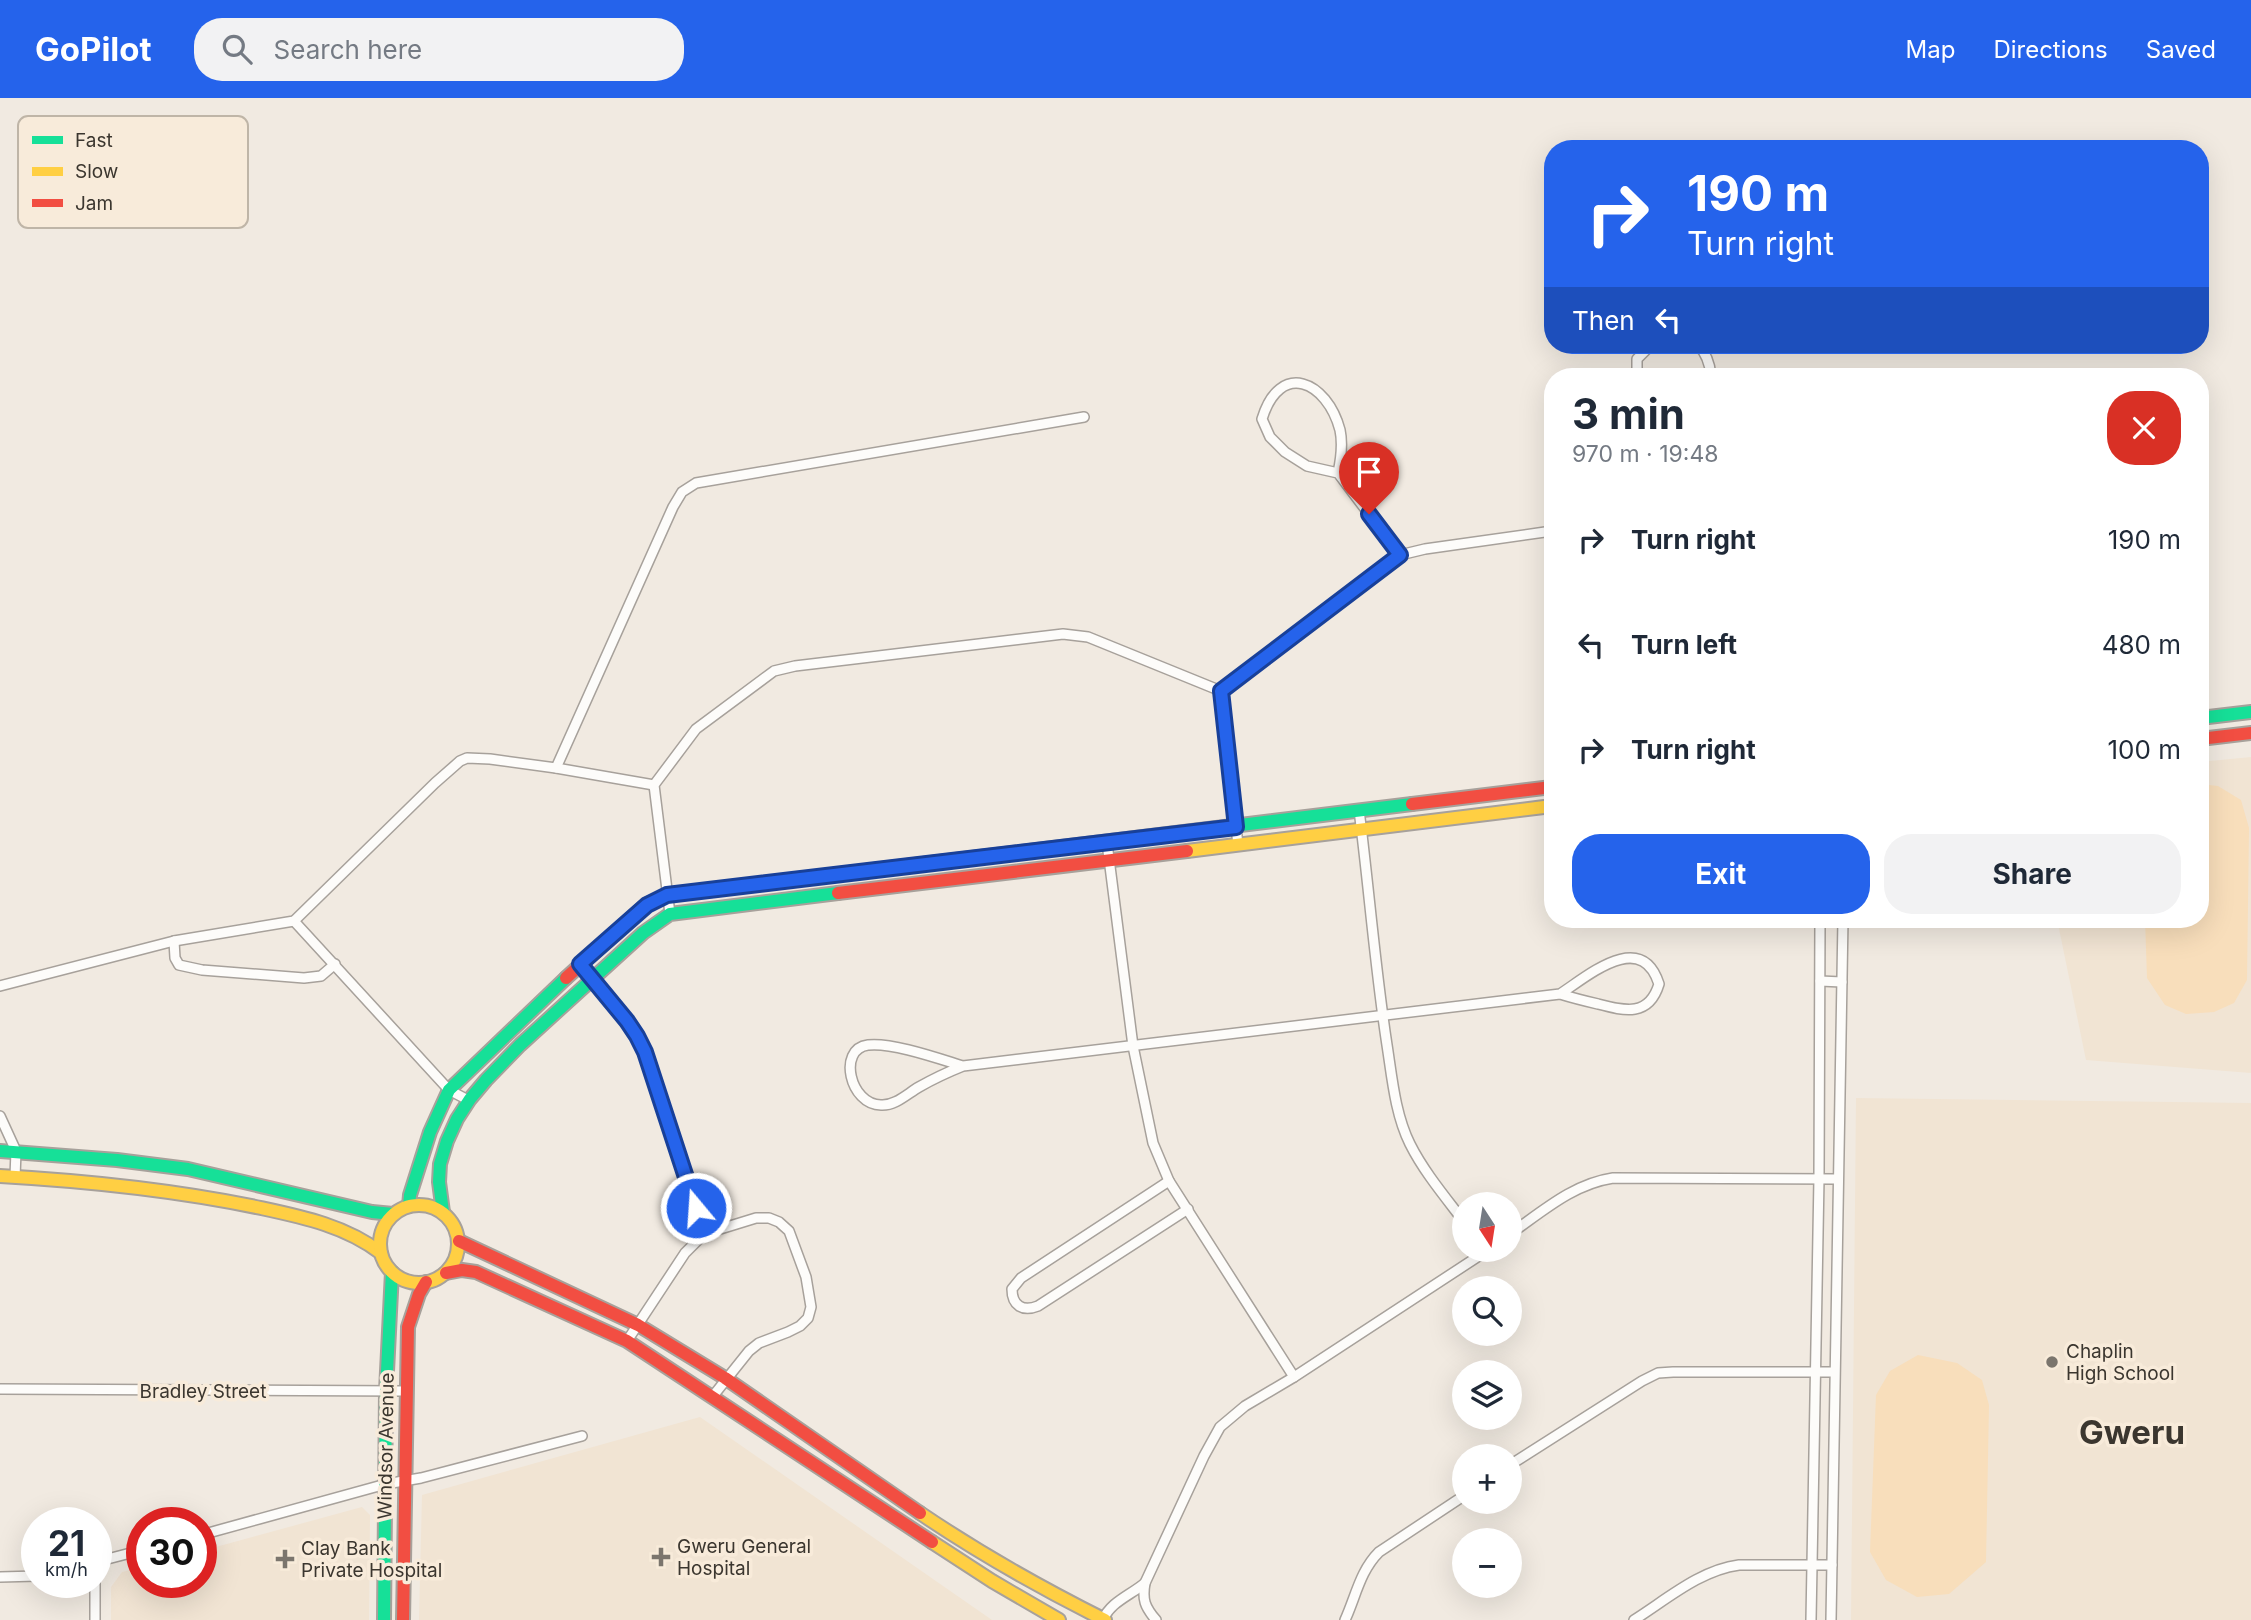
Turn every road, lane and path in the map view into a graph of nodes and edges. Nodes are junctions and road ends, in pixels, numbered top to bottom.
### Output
1 (1084, 417) dead end
2 (1338, 473) junction
3 (1544, 532) edge
4 (1400, 555) junction
5 (1221, 691) junction
6 (2251, 712) edge
7 (2209, 717) edge
8 (2251, 733) edge
9 (2209, 737) edge
10 (556, 768) junction
11 (654, 785) junction
12 (1544, 788) edge
13 (1544, 807) edge
14 (1359, 810) junction
15 (1236, 827) junction
16 (1362, 829) junction
17 (1107, 843) junction
18 (1238, 845) junction
19 (1110, 861) junction
20 (667, 895) junction
21 (670, 915) junction
22 (294, 920) junction
23 (1820, 928) edge
24 (1843, 928) edge
25 (174, 941) junction
26 (335, 964) junction
27 (580, 964) junction
28 (593, 979) junction
29 (1820, 981) junction
30 (1842, 982) junction
31 (0, 986) edge
32 (1560, 994) junction
33 (1383, 1016) junction
34 (1133, 1046) junction
35 (963, 1066) junction
36 (449, 1090) junction
37 (468, 1100) junction
38 (0, 1116) edge
39 (0, 1151) edge
40 (16, 1151) junction
41 (0, 1176) edge
42 (15, 1177) junction
43 (1819, 1178) junction
44 (1838, 1179) junction
45 (1169, 1181) junction
46 (1452, 1204) edge
47 (409, 1206) junction
48 (1188, 1209) junction
49 (443, 1212) junction
50 (393, 1214) junction
51 (1522, 1226) edge
52 (704, 1234) junction
53 (459, 1241) junction
54 (382, 1254) junction
55 (1468, 1262) edge
56 (392, 1272) junction
57 (446, 1273) junction
58 (426, 1282) junction
59 (638, 1325) junction
60 (628, 1341) junction
61 (1816, 1372) junction
62 (1835, 1372) junction
63 (1294, 1377) junction
64 (725, 1378) junction
65 (0, 1389) edge
66 (386, 1391) junction
67 (406, 1391) junction
68 (713, 1396) junction
69 (774, 1412) junction
70 (764, 1429) junction
71 (582, 1436) dead end
72 (1522, 1457) edge
73 (854, 1467) junction
74 (405, 1482) junction
75 (845, 1483) junction
76 (386, 1484) junction
77 (1452, 1503) edge
78 (217, 1531) edge
79 (948, 1532) junction
80 (940, 1546) junction
81 (1812, 1565) junction
82 (1832, 1565) junction
83 (21, 1576) edge
84 (0, 1577) edge
85 (1145, 1583) junction
86 (95, 1598) edge
87 (95, 1620) edge
88 (384, 1620) edge
89 (403, 1620) edge
90 (1059, 1620) edge
91 (1104, 1620) edge
92 (1156, 1620) edge
93 (1345, 1620) edge
94 (1634, 1620) edge
95 (1811, 1620) edge
96 (1831, 1620) edge

1 - 10 street
2 - 2 street
2 - 4 street
3 - 4 street
4 - 5 street
5 - 11 street
5 - 15 street
6 - 7 main road
8 - 9 main road
10 - 11 street
10 - 22 street
11 - 20 street
12 - 14 main road
13 - 16 main road
14 - 15 main road
14 - 16 street
15 - 17 main road
15 - 18 street
16 - 18 main road
16 - 33 street
17 - 19 street
17 - 20 main road
18 - 19 main road
19 - 21 main road
19 - 34 street
20 - 21 street
20 - 27 main road
21 - 28 main road
22 - 25 street
22 - 26 street
23 - 29 street
24 - 30 street
25 - 26 street
25 - 31 street
26 - 36 street
27 - 28 street
27 - 36 main road
28 - 37 main road
28 - 52 street
29 - 30 street
29 - 43 street
30 - 44 street
32 - 32 street
32 - 33 street
33 - 34 street
33 - 46 street
34 - 35 street
34 - 45 street
35 - 35 street
36 - 37 street
36 - 47 main road
37 - 49 main road
38 - 40 street
39 - 40 main road
40 - 42 street
40 - 50 main road
41 - 42 main road
42 - 54 main road
43 - 44 street
43 - 51 street
43 - 61 street
44 - 62 street
45 - 48 street
45 - 48 street
47 - 49 main road
47 - 50 main road
48 - 63 street
49 - 53 main road
50 - 54 main road
52 - 59 street
52 - 64 street
53 - 57 main road
53 - 59 main road
54 - 56 main road
55 - 63 street
56 - 58 main road
56 - 66 main road, Windsor Avenue
57 - 58 main road
57 - 60 main road
58 - 67 main road, Windsor Avenue
59 - 60 street
59 - 64 main road
60 - 68 main road
61 - 62 street
61 - 72 street
61 - 81 street
62 - 82 street
63 - 85 street
64 - 68 street
64 - 69 main road
65 - 66 street, Bradley Street
66 - 67 street, Bradley Street
66 - 76 main road, Windsor Avenue
67 - 74 main road, Windsor Avenue
68 - 70 main road
69 - 70 main road
69 - 73 main road
70 - 75 main road
71 - 74 street
73 - 75 main road
73 - 79 main road
74 - 76 street
74 - 89 main road, Windsor Avenue
75 - 80 main road
76 - 78 street
76 - 88 main road, Windsor Avenue
77 - 93 street
79 - 80 main road
79 - 91 main road
80 - 90 main road
81 - 82 street
81 - 94 street
81 - 95 street
82 - 96 street
83 - 84 street
85 - 91 street
85 - 92 street
86 - 87 street

